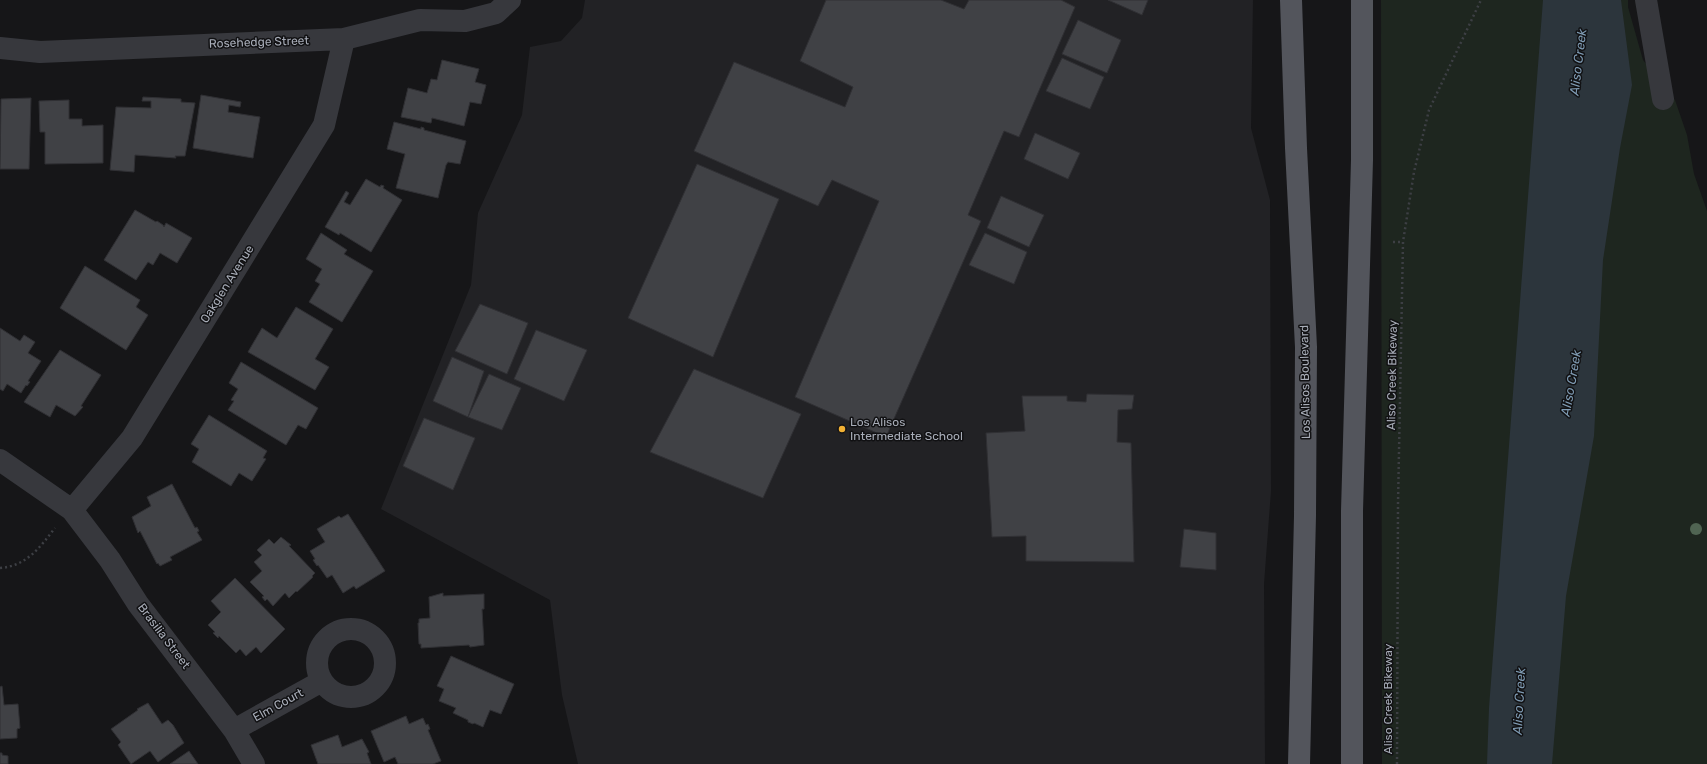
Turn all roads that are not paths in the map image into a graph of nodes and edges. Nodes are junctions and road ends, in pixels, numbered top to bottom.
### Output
1 (510, 0) edge
2 (1291, 0) edge
3 (1362, 0) edge
4 (1646, 0) edge
5 (344, 39) junction
6 (0, 48) edge
7 (1663, 99) dead end
8 (0, 460) edge
9 (72, 510) junction
10 (322, 681) dead end
11 (234, 730) junction
12 (254, 764) edge
13 (1299, 764) edge
14 (1352, 764) edge

1 - 5 street, Rosehedge Street
2 - 13 main road, Los Alisos Boulevard
3 - 14 main road
4 - 7 street
5 - 6 street, Rosehedge Street
5 - 9 street, Oakglen Avenue
8 - 9 street, Brasilia Street
9 - 11 street, Brasilia Street
10 - 11 street, Elm Court
11 - 12 street, Brasilia Street

